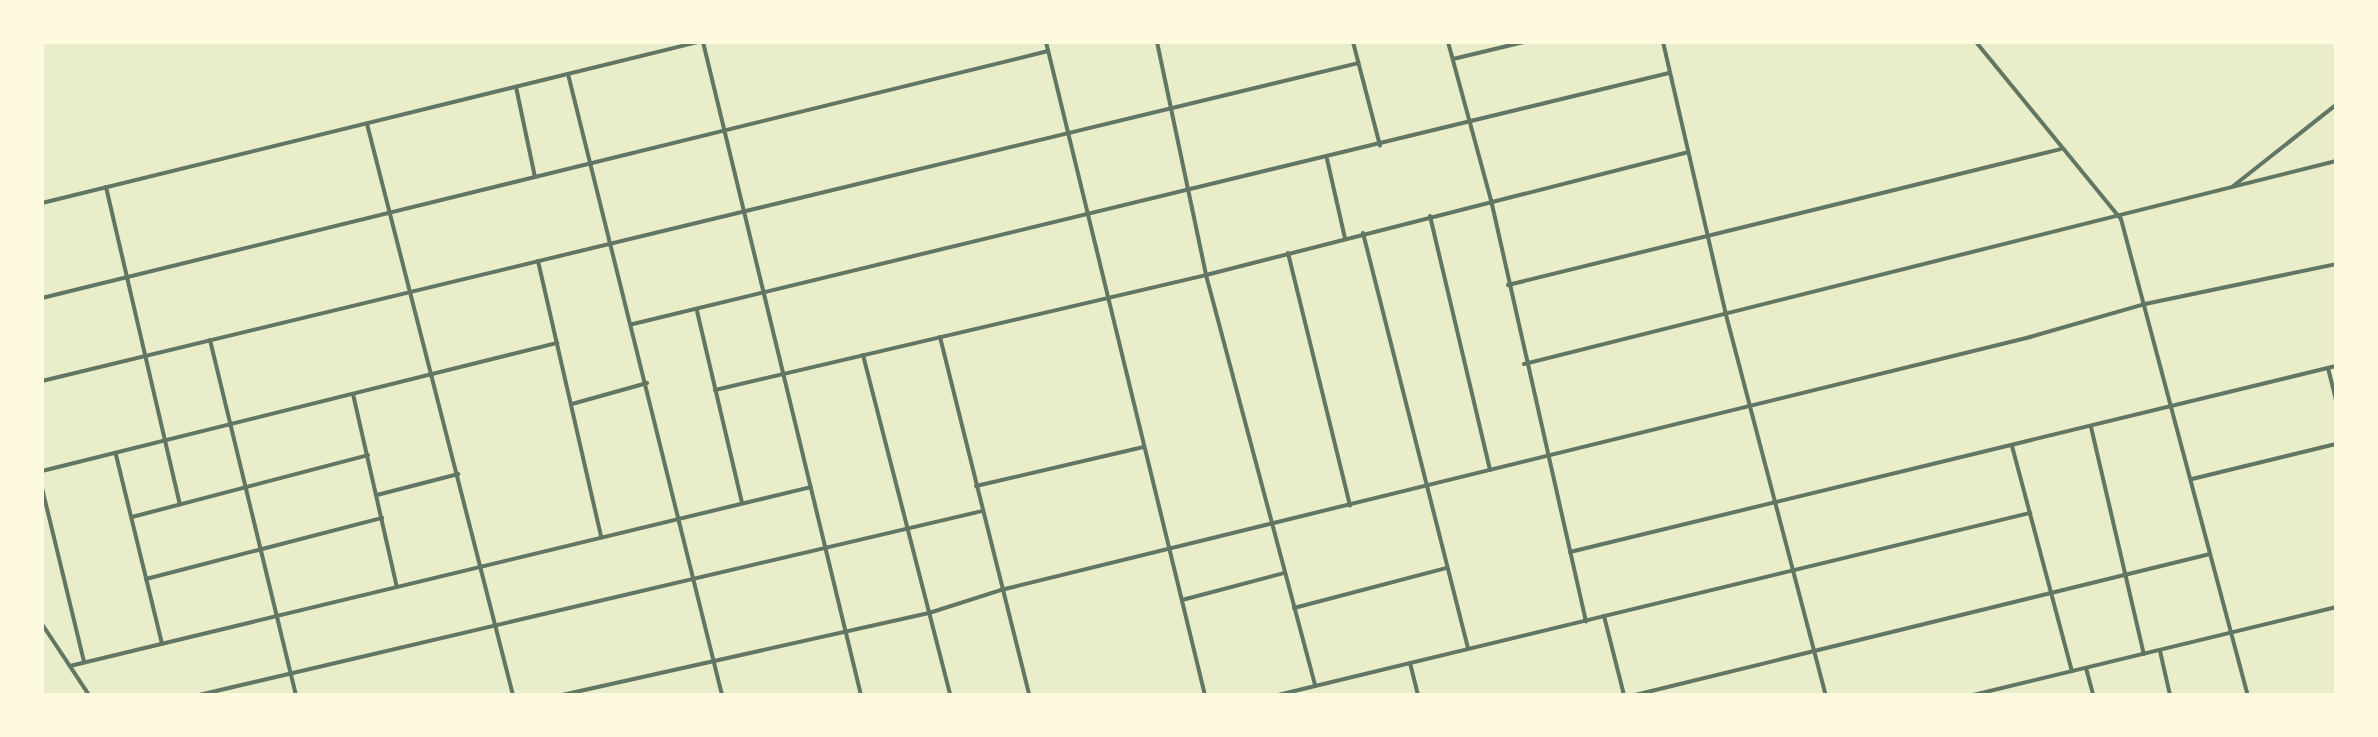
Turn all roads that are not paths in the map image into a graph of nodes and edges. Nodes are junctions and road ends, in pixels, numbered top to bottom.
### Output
1 (701, 42) edge
2 (1046, 42) edge
3 (1157, 42) edge
4 (1353, 42) edge
5 (1448, 42) edge
6 (1524, 42) edge
7 (1663, 42) edge
8 (1976, 42) edge
9 (1048, 51) junction
10 (1453, 59) junction
11 (1358, 63) junction
12 (1669, 73) junction
13 (568, 74) junction
14 (516, 87) junction
15 (2336, 105) edge
16 (1173, 109) junction
17 (367, 123) junction
18 (1471, 123) junction
19 (724, 130) junction
20 (1068, 132) junction
21 (1380, 146) junction
22 (2062, 149) junction
23 (1686, 153) junction
24 (1327, 159) junction
25 (2336, 161) edge
26 (590, 164) junction
27 (535, 177) junction
28 (106, 187) junction
29 (2231, 188) junction
30 (1189, 193) junction
31 (1491, 200) junction
32 (42, 203) edge
33 (392, 212) junction
34 (744, 212) junction
35 (1088, 216) junction
36 (1430, 216) junction
37 (2121, 219) junction
38 (1363, 233) junction
39 (1707, 236) junction
40 (1345, 238) junction
41 (610, 244) junction
42 (1288, 253) junction
43 (538, 261) junction
44 (2336, 264) edge
45 (1206, 275) junction
46 (126, 277) junction
47 (1508, 285) junction
48 (412, 291) junction
49 (764, 295) junction
50 (42, 298) edge
51 (1108, 299) junction
52 (2145, 304) junction
53 (696, 310) junction
54 (1726, 315) junction
55 (633, 324) junction
56 (940, 337) junction
57 (210, 340) junction
58 (557, 343) junction
59 (149, 354) junction
60 (863, 355) junction
61 (1524, 364) junction
62 (2336, 366) edge
63 (2328, 368) junction
64 (433, 374) junction
65 (784, 375) junction
66 (42, 381) edge
67 (647, 383) junction
68 (715, 390) junction
69 (353, 394) junction
70 (2336, 400) edge
71 (571, 404) junction
72 (1749, 404) junction
73 (2172, 408) junction
74 (231, 425) junction
75 (2091, 427) junction
76 (168, 441) junction
77 (2336, 444) edge
78 (2012, 446) junction
79 (1144, 447) junction
80 (116, 454) junction
81 (368, 455) junction
82 (1547, 457) junction
83 (42, 471) edge
84 (1490, 471) junction
85 (458, 474) junction
86 (2192, 479) junction
87 (976, 486) junction
88 (811, 487) junction
89 (1425, 487) junction
90 (42, 488) edge
91 (246, 488) junction
92 (377, 495) junction
93 (742, 503) junction
94 (1776, 503) junction
95 (180, 504) junction
96 (1350, 505) junction
97 (982, 511) junction
98 (2030, 513) junction
99 (132, 517) junction
100 (679, 517) junction
101 (382, 518) junction
102 (1271, 524) junction
103 (907, 527) junction
104 (601, 536) junction
105 (825, 546) junction
106 (1169, 548) junction
107 (261, 549) junction
108 (1570, 552) junction
109 (2210, 554) junction
110 (481, 566) junction
111 (1446, 568) junction
112 (1795, 570) junction
113 (1284, 573) junction
114 (2125, 575) junction
115 (694, 577) junction
116 (146, 579) junction
117 (397, 587) junction
118 (1001, 590) junction
119 (2051, 593) junction
120 (1182, 600) junction
121 (2336, 607) edge
122 (1294, 608) junction
123 (929, 613) junction
124 (277, 616) junction
125 (1604, 616) junction
126 (1586, 621) junction
127 (42, 624) edge
128 (496, 625) junction
129 (845, 629) junction
130 (2233, 632) junction
131 (162, 643) junction
132 (1468, 649) junction
133 (2159, 650) junction
134 (1815, 652) junction
135 (2144, 654) junction
136 (714, 659) junction
137 (84, 661) junction
138 (1410, 663) junction
139 (70, 666) junction
140 (2086, 668) junction
141 (2072, 671) junction
142 (291, 673) junction
143 (1315, 686) junction
144 (89, 695) edge
145 (199, 695) edge
146 (296, 695) edge
147 (513, 695) edge
148 (562, 695) edge
149 (722, 695) edge
150 (861, 695) edge
151 (950, 695) edge
152 (1029, 695) edge
153 (1205, 695) edge
154 (1278, 695) edge
155 (1418, 695) edge
156 (1624, 695) edge
157 (1635, 695) edge
158 (1826, 695) edge
159 (1973, 695) edge
160 (2093, 695) edge
161 (2170, 695) edge
162 (2248, 695) edge

1 - 13 street
1 - 19 street
2 - 9 street
3 - 16 street
4 - 11 street
5 - 10 street
6 - 10 street
7 - 12 street
8 - 22 street
9 - 19 street
9 - 20 street
10 - 18 street
11 - 16 street
11 - 21 street
12 - 18 street
12 - 23 street
13 - 14 street
13 - 26 street
14 - 17 street
14 - 27 street
15 - 29 street
16 - 20 street
16 - 30 street
17 - 28 street
17 - 33 street
18 - 21 street
18 - 31 street
19 - 26 street
19 - 34 street
20 - 34 street
20 - 35 street
21 - 24 street
22 - 37 street
22 - 39 street
23 - 31 street
23 - 39 street
24 - 30 street
24 - 40 street
25 - 29 street
26 - 27 street
26 - 41 street
27 - 33 street
28 - 32 street
28 - 46 street
29 - 37 street
30 - 35 street
30 - 45 street
31 - 36 street
31 - 47 street
33 - 46 street
33 - 48 street
34 - 41 street
34 - 49 street
35 - 49 street
35 - 51 street
36 - 38 street
36 - 84 street
37 - 52 street
37 - 54 street
38 - 40 street
38 - 89 street
39 - 47 street
39 - 54 street
40 - 42 street
41 - 43 street
41 - 55 street
42 - 45 street
42 - 96 street
43 - 48 street
43 - 58 street
44 - 52 street
45 - 51 street
45 - 102 street
46 - 50 street
46 - 59 street
47 - 61 street
48 - 57 street
48 - 64 street
49 - 53 street
49 - 65 street
51 - 56 street
51 - 79 street
52 - 72 street
52 - 73 street
53 - 55 street
53 - 68 street
54 - 61 street
54 - 72 street
55 - 67 street
56 - 60 street
56 - 87 street
57 - 59 street
57 - 74 street
58 - 64 street
58 - 71 street
59 - 66 street
59 - 76 street
60 - 65 street
60 - 103 street
61 - 82 street
62 - 63 street
63 - 70 street
63 - 73 street
64 - 69 street
64 - 85 street
65 - 68 street
65 - 88 street
67 - 71 street
67 - 100 street
68 - 93 street
69 - 74 street
69 - 81 street
71 - 104 street
72 - 82 street
72 - 94 street
73 - 75 street
73 - 86 street
74 - 76 street
74 - 91 street
75 - 78 street
75 - 114 street
76 - 80 street
76 - 95 street
77 - 86 street
78 - 94 street
78 - 98 street
79 - 87 street
79 - 106 street
80 - 83 street
80 - 99 street
81 - 91 street
81 - 92 street
82 - 84 street
82 - 108 street
84 - 89 street
85 - 92 street
85 - 110 street
86 - 109 street
87 - 97 street
88 - 93 street
88 - 105 street
89 - 96 street
89 - 111 street
90 - 137 street
91 - 95 street
91 - 107 street
92 - 101 street
93 - 100 street
94 - 108 street
94 - 112 street
95 - 99 street
96 - 102 street
97 - 103 street
97 - 118 street
98 - 112 street
98 - 119 street
99 - 116 street
100 - 104 street
100 - 115 street
101 - 107 street
101 - 117 street
102 - 106 street
102 - 113 street
103 - 105 street
103 - 123 street
104 - 110 street
105 - 115 street
105 - 129 street
106 - 118 street
106 - 120 street
107 - 116 street
107 - 124 street
108 - 126 street
109 - 114 street
109 - 130 street
110 - 117 street
110 - 128 street
111 - 122 street
111 - 132 street
112 - 125 street
112 - 134 street
113 - 120 street
113 - 122 street
114 - 119 street
114 - 135 street
115 - 128 street
115 - 136 street
116 - 131 street
117 - 124 street
118 - 123 street
118 - 152 street
119 - 134 street
119 - 141 street
120 - 153 street
121 - 130 street
122 - 143 street
123 - 129 street
123 - 151 street
124 - 131 street
124 - 142 street
125 - 126 street
125 - 156 street
126 - 132 street
127 - 139 street
128 - 142 street
128 - 147 street
129 - 136 street
129 - 150 street
130 - 133 street
130 - 162 street
131 - 137 street
132 - 138 street
133 - 135 street
133 - 161 street
134 - 157 street
134 - 158 street
135 - 140 street
136 - 148 street
136 - 149 street
137 - 139 street
138 - 143 street
138 - 155 street
139 - 144 street
140 - 141 street
140 - 160 street
141 - 159 street
142 - 145 street
142 - 146 street
143 - 154 street

